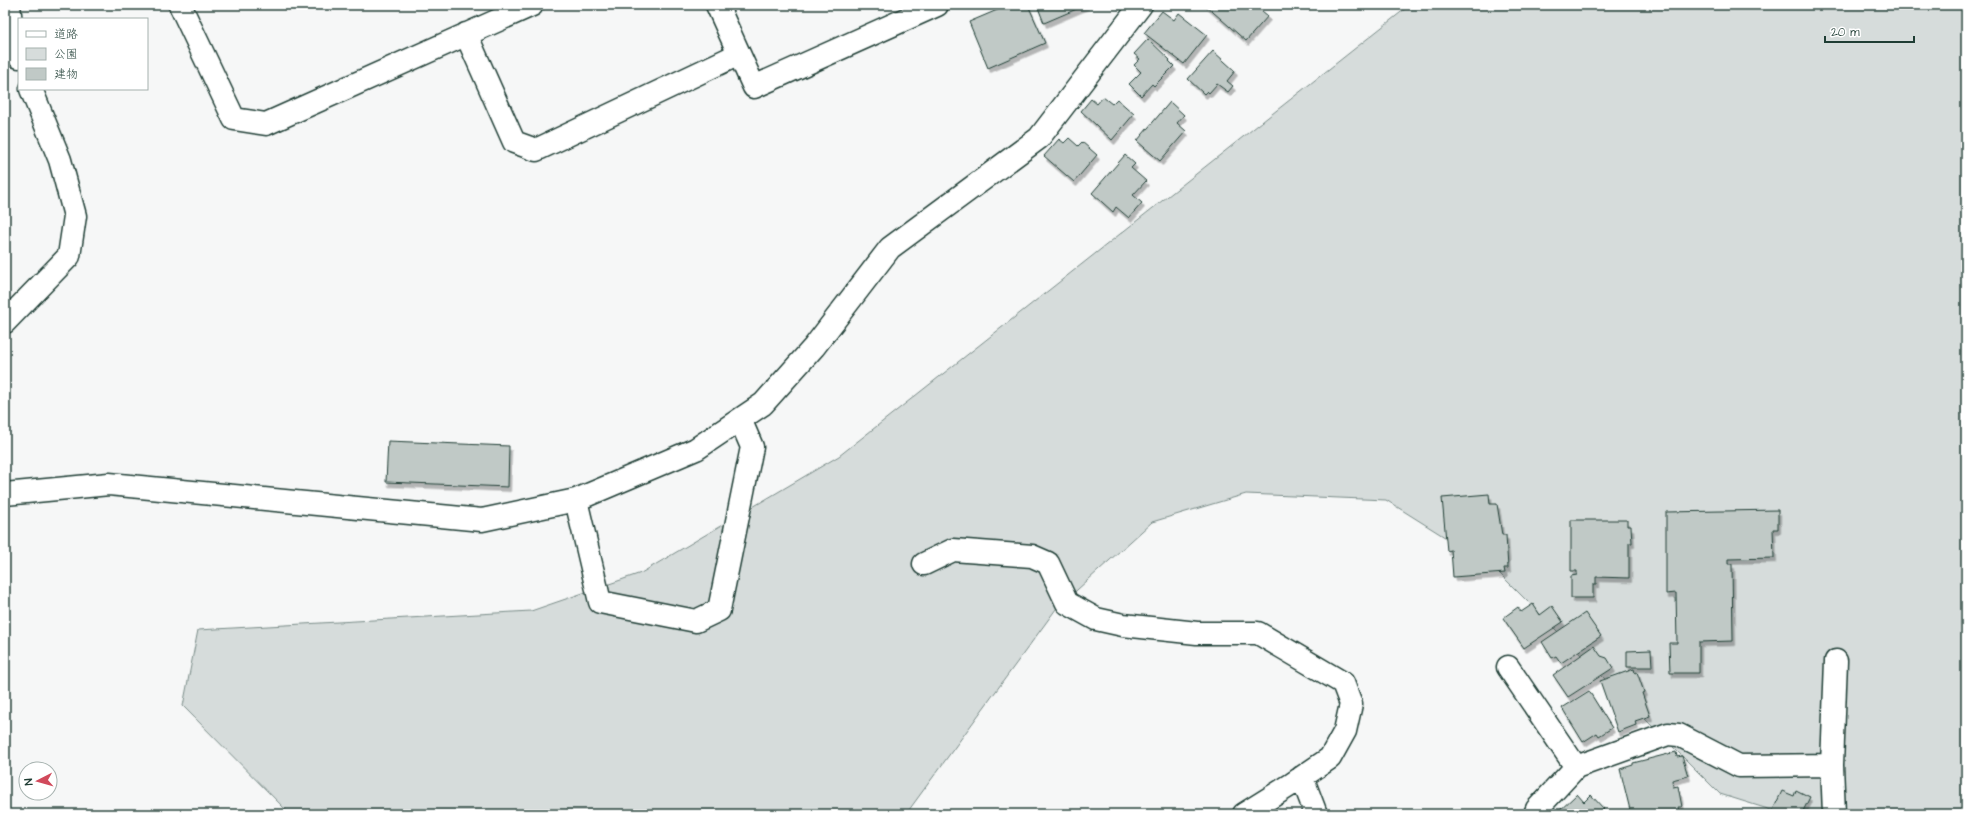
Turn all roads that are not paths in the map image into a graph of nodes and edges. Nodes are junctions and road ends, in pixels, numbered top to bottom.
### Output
1 (9, 5) edge
2 (180, 5) edge
3 (532, 5) edge
4 (717, 5) edge
5 (937, 5) edge
6 (1141, 5) edge
7 (466, 34) junction
8 (739, 54) junction
9 (18, 55) edge
10 (32, 90) edge
11 (5, 322) edge
12 (740, 419) junction
13 (5, 494) edge
14 (576, 500) junction
15 (924, 564) dead end
16 (1836, 661) dead end
17 (1508, 667) dead end
18 (1832, 765) junction
19 (1576, 767) junction
20 (1302, 777) junction
21 (1244, 814) edge
22 (1316, 814) edge
23 (1535, 814) edge
24 (1834, 814) edge

1 - 9 street
2 - 7 street
3 - 7 street
4 - 8 street
5 - 8 street
6 - 12 street
7 - 8 street
10 - 11 street
12 - 14 street
12 - 14 street
13 - 14 street
15 - 20 street
16 - 18 street
17 - 19 street
18 - 19 street
18 - 24 street
19 - 23 street
20 - 21 street
20 - 22 street

